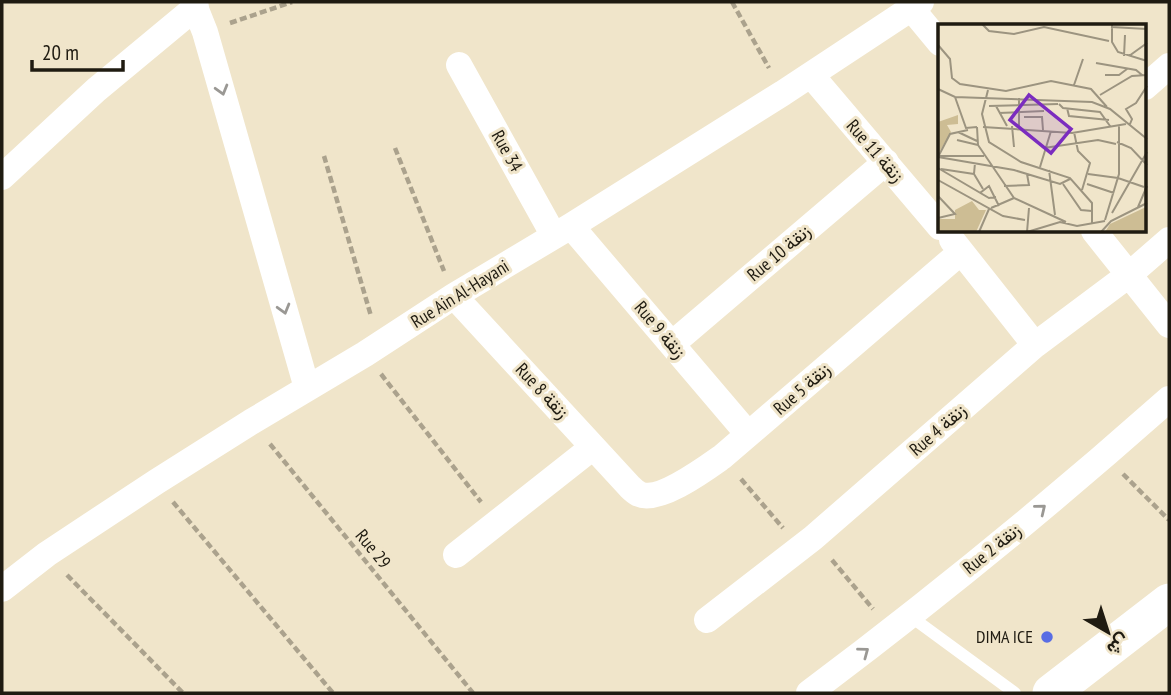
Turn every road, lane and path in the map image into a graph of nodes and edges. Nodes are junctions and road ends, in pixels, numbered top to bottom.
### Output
1 (292, 2) edge
2 (732, 2) edge
3 (194, 4) edge
4 (916, 5) edge
5 (205, 32) junction
6 (938, 40) edge
7 (459, 65) dead end
8 (1169, 66) edge
9 (811, 75) junction
10 (1146, 86) edge
11 (783, 93) junction
12 (395, 148) dead end
13 (324, 156) dead end
14 (886, 162) junction
15 (2, 177) edge
16 (938, 224) edge
17 (563, 231) junction
18 (946, 233) edge
19 (1096, 233) edge
20 (1169, 240) edge
21 (961, 252) junction
22 (1130, 274) junction
23 (454, 296) junction
24 (1169, 325) edge
25 (672, 345) junction
26 (1035, 345) junction
27 (372, 350) junction
28 (307, 388) junction
29 (1169, 400) edge
30 (251, 422) junction
31 (748, 434) junction
32 (593, 447) junction
33 (1105, 456) junction
34 (722, 457) junction
35 (156, 482) junction
36 (630, 487) joint
37 (1169, 520) edge
38 (498, 523) junction
39 (807, 542) junction
40 (47, 554) junction
41 (456, 555) dead end
42 (2, 589) edge
43 (1169, 602) edge
44 (707, 620) dead end
45 (901, 624) junction
46 (183, 693) edge
47 (334, 693) edge
48 (473, 693) edge
49 (810, 693) edge
50 (1015, 693) edge
51 (1051, 693) edge

1 - 5 path
2 - 11 path
3 - 5 street
3 - 15 street
4 - 6 street
4 - 9 street, Rue Ain Al-Hayani
5 -> 28 street
7 - 17 street, Rue 34
8 - 10 street
9 - 11 street, Rue Ain Al-Hayani
9 - 14 street, Rue 11 زنقة
11 - 17 street, Rue Ain Al-Hayani
12 - 23 path
13 - 27 path
14 - 16 street, Rue 11 زنقة
14 - 25 street, Rue 10 زنقة
17 - 23 street, Rue Ain Al-Hayani
17 - 25 street, Rue 9 زنقة
18 - 21 street
19 - 22 street
20 - 22 street, Rue 4 زنقة
21 - 26 street
21 - 31 street, Rue 5 زنقة
22 - 24 street
22 - 26 street, Rue 4 زنقة
23 - 27 street, Rue Ain Al-Hayani
23 - 32 street, Rue 8 زنقة
25 - 31 street, Rue 9 زنقة
26 - 39 street, Rue 4 زنقة
27 - 28 street, Rue Ain Al-Hayani
27 - 38 path
28 - 30 street, Rue Ain Al-Hayani
29 - 33 street, Rue 2 زنقة
30 - 35 street, Rue Ain Al-Hayani
30 - 48 path, Rue 29
31 - 34 street, Rue 5 زنقة
32 - 36 street, Rue 8 زنقة
32 - 38 street
33 - 37 path
45 -> 33 street, Rue 2 زنقة
34 - 36 street, Rue 5 زنقة
34 - 39 path
35 - 40 street, Rue Ain Al-Hayani
35 - 47 path
38 - 41 street
39 - 44 street, Rue 4 زنقة
39 - 45 path
40 - 42 street, Rue Ain Al-Hayani
40 - 46 path
43 - 51 main road
49 -> 45 street, Rue 2 زنقة
45 - 50 lane

